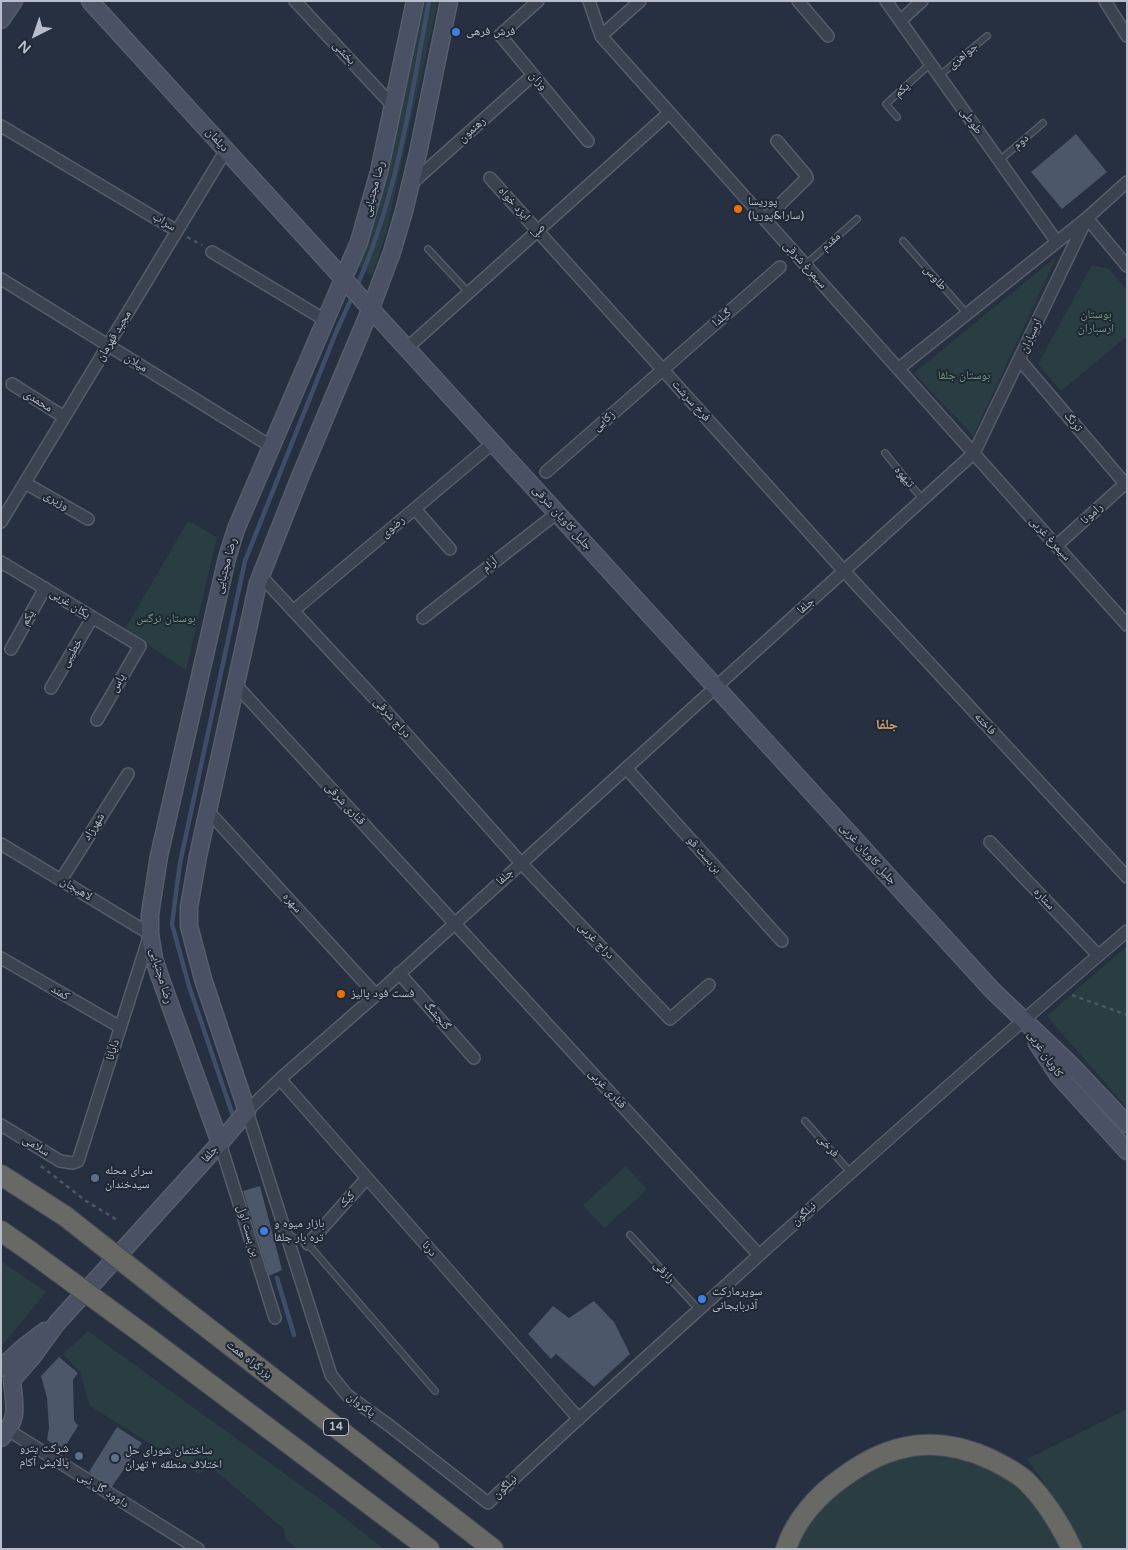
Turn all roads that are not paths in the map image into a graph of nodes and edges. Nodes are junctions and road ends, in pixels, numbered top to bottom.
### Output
1 (14, 1) edge
2 (90, 1) edge
3 (295, 1) edge
4 (415, 1) edge
5 (448, 1) edge
6 (538, 1) edge
7 (589, 1) edge
8 (640, 1) edge
9 (798, 1) edge
10 (886, 1) edge
11 (922, 1) edge
12 (1105, 1) edge
13 (1, 20) edge
14 (900, 21) junction
15 (601, 36) junction
16 (828, 36) dead end
17 (988, 36) dead end
18 (1127, 36) edge
19 (930, 64) junction
20 (534, 75) junction
21 (939, 76) junction
22 (393, 106) junction
23 (669, 113) junction
24 (897, 117) dead end
25 (1043, 123) dead end
26 (1, 126) edge
27 (588, 141) dead end
28 (778, 141) dead end
29 (226, 150) junction
30 (1000, 161) junction
31 (490, 178) dead end
32 (1127, 182) edge
33 (410, 185) junction
34 (1087, 218) junction
35 (857, 219) dead end
36 (765, 220) junction
37 (178, 231) junction
38 (538, 231) junction
39 (903, 241) dead end
40 (1057, 242) junction
41 (428, 249) dead end
42 (212, 252) road end
43 (805, 265) junction
44 (1127, 266) edge
45 (780, 267) dead end
46 (1, 279) edge
47 (343, 279) junction
48 (469, 292) junction
49 (371, 308) junction
50 (967, 314) junction
51 (325, 320) junction
52 (108, 345) junction
53 (407, 348) junction
54 (1019, 359) junction
55 (898, 369) junction
56 (663, 370) junction
57 (12, 384) dead end
58 (64, 417) junction
59 (493, 443) junction
60 (272, 446) junction
61 (974, 453) junction
62 (885, 454) dead end
63 (546, 472) dead end
64 (25, 483) junction
65 (1126, 484) edge
66 (923, 500) junction
67 (415, 509) junction
68 (557, 512) junction
69 (88, 519) dead end
70 (1, 522) edge
71 (1056, 546) junction
72 (450, 549) dead end
73 (1, 562) edge
74 (844, 571) junction
75 (261, 576) junction
76 (45, 588) junction
77 (293, 611) junction
78 (92, 618) junction
79 (423, 618) dead end
80 (1127, 625) edge
81 (140, 646) joint
82 (11, 648) dead end
83 (236, 685) junction
84 (716, 687) junction
85 (51, 688) dead end
86 (97, 720) dead end
87 (626, 768) junction
88 (128, 774) dead end
89 (208, 811) junction
90 (990, 842) dead end
91 (1, 844) edge
92 (521, 863) junction
93 (1127, 877) edge
94 (61, 880) junction
95 (454, 923) junction
96 (1127, 931) edge
97 (150, 934) junction
98 (782, 941) dead end
99 (1098, 956) junction
100 (1, 958) edge
101 (400, 973) junction
102 (708, 985) dead end
103 (376, 995) junction
104 (1022, 1020) junction
105 (120, 1027) junction
106 (474, 1058) dead end
107 (280, 1079) junction
108 (247, 1111) junction
109 (805, 1121) dead end
110 (1127, 1124) edge
111 (1, 1125) edge
112 (220, 1143) junction
113 (1127, 1151) edge
114 (73, 1163) joint
115 (850, 1172) junction
116 (1, 1175) edge
117 (367, 1178) junction
118 (1, 1232) edge
119 (287, 1234) junction
120 (630, 1235) dead end
121 (308, 1244) junction
122 (759, 1255) junction
123 (698, 1310) junction
124 (275, 1318) dead end
125 (58, 1323) junction
126 (1, 1368) edge
127 (435, 1390) dead end
128 (579, 1419) junction
129 (5, 1434) edge
130 (488, 1504) joint
131 (198, 1549) edge
132 (429, 1549) edge
133 (493, 1549) edge
134 (786, 1549) edge
135 (1072, 1549) edge

1 - 13 main road
2 - 29 main road, دیلمان
3 - 22 street, بخشی
4 - 22 main road, رضا مجتبایی
5 - 33 main road
6 - 20 street, وزان
7 - 15 street, سیمرغ شرقی
8 - 15 street
9 - 16 street
10 - 14 street, طوطی
11 - 14 street
12 - 18 street
14 - 19 street, طوطی
15 - 23 street, سیمرغ شرقی
17 - 21 lane, جواهری
19 - 21 street, طوطی
19 - 24 lane, یکم
20 - 27 street, وزان
20 - 33 street, رهنمون
21 - 30 street, طوطی
22 - 47 main road, رضا مجتبایی
23 - 36 street, سیمرغ شرقی
23 - 38 street, صبا
25 - 30 lane, دوم
26 - 37 street, سراب
28 - 36 street
29 - 37 street, مجید قهرمان
29 - 47 main road, دیلمان
30 - 40 street, طوطی
31 - 38 street, ایزد خواه
32 - 34 street, ارسباران
33 - 49 main road
34 - 40 street, ارسباران
34 - 44 street
34 - 54 street, ارسباران
35 - 43 lane, مقدم
36 - 43 street, سیمرغ شرقی
37 - 52 street, مجید قهرمان
38 - 48 street, صبا
38 - 56 street, فرخ سرشت
39 - 50 lane, طاوس
40 - 50 street, ارسباران
41 - 48 lane
42 - 51 street
43 - 55 street, سیمرغ شرقی
45 - 56 street, گیلدا
46 - 52 street, میلان
47 - 49 main road, دیلمان
47 - 51 main road, رضا مجتبایی
48 - 53 street, صبا
49 - 53 main road, جلیل کاویان شرقی
49 - 75 main road
50 - 55 street, ارسباران
51 - 60 main road, رضا مجتبایی
52 - 58 street, مجید قهرمان
52 - 60 street, میلان
53 - 59 main road, جلیل کاویان شرقی
54 - 61 street, ارسباران
54 - 65 street, ترنگ
55 - 61 street, سیمرغ شرقی
56 - 63 street, زکایی
56 - 74 street, فرخ سرشت
57 - 58 street, محمدی
58 - 64 street, مجید قهرمان
59 - 67 street, رضوی
59 - 68 main road, جلیل کاویان شرقی
60 - 97 main road, رضا مجتبایی
61 - 66 street, جلفا
61 - 71 street, سیمرغ غربی
62 - 66 lane, تیهوه
64 - 69 street, وزیری
64 - 70 street, مجید قهرمان
65 - 71 street, رامونا
66 - 74 street, جلفا
67 - 72 street
67 - 77 street, رضوی
68 - 79 street, آرام
68 - 84 main road, جلیل کاویان شرقی
71 - 80 street, سیمرغ غربی
73 - 76 street, یکان غربی
74 - 84 street, جلفا
74 - 93 street, فاخته
75 - 77 street, دراج شرقی
75 - 83 main road
76 - 78 street, یکان غربی
76 - 82 street, یکم
77 - 92 street, دراج شرقی
78 - 81 street, یکان غربی
78 - 85 street, خطیبی
81 - 86 street, یاس
83 - 89 main road
83 - 95 street, قناری شرقی
84 - 87 street, جلفا
84 - 104 main road, جلیل کاویان غربی
87 - 92 street, جلفا
87 - 98 street, بن‌بست قو
88 - 94 street, شهرزاد
89 - 103 street, سهره
89 - 108 main road
90 - 99 street, ستاره
91 - 94 street, لاهیجان
92 - 95 street, جلفا
92 - 102 street, دراج غربی
94 - 97 street, لاهیجان
95 - 101 street, جلفا
95 - 122 street, قناری غربی
96 - 99 street, نیلگون
97 - 105 street, دایانا
97 - 112 main road, رضا مجتبایی
99 - 104 street, نیلگون
100 - 105 street, کمند
101 - 103 street, جلفا
101 - 106 street, گنجشگ
103 - 107 street, جلفا
104 - 110 main road, کاویان غربی
104 - 113 main road, کاویان غربی
104 - 115 street, نیلگون
105 - 114 street, دایانا
107 - 108 street, جلفا
107 - 117 street, درنا
108 - 112 main road, جلفا
108 - 119 street, پاکروان
109 - 115 lane, فرخی
111 - 114 street, سلامی
112 - 124 street, بن بست اول
112 - 125 main road, جلفا
115 - 122 street, نیلگون
116 - 133 highway, بزرگراه همت / 14, bridge
117 - 121 street, کبک
117 - 128 street, درنا
118 - 132 highway, bridge
119 - 121 lane
119 - 130 street, پاکروان
120 - 123 lane, رازقی
121 - 127 lane
122 - 123 street, نیلگون
123 - 128 street, نیلگون
125 - 126 main road
125 - 129 main road
128 - 130 street, نیلگون
129 - 131 street, داوود گل نبی
134 - 135 highway

